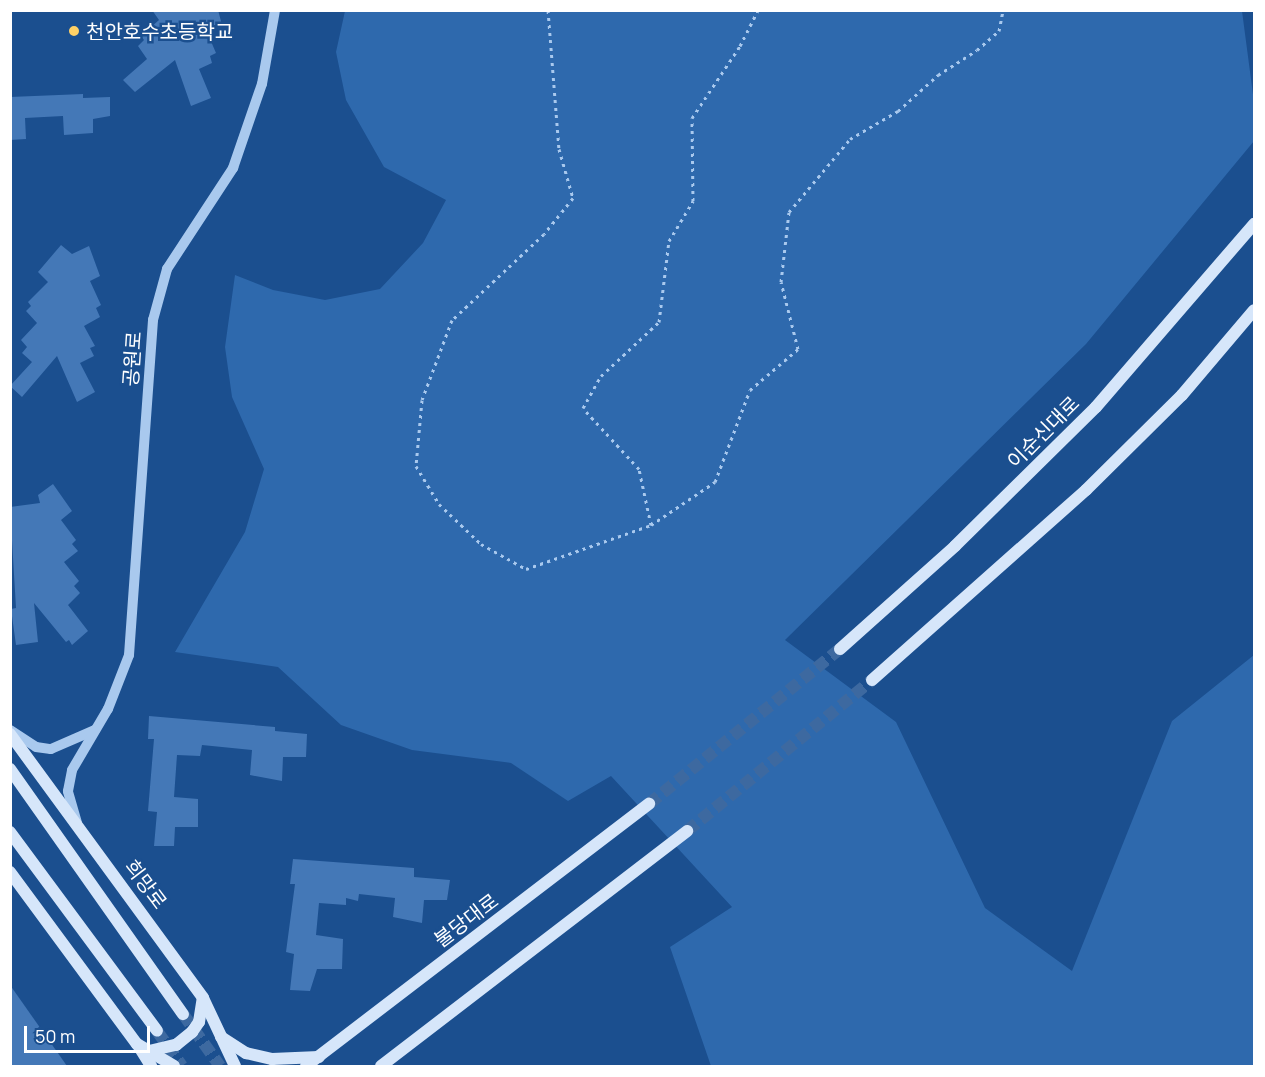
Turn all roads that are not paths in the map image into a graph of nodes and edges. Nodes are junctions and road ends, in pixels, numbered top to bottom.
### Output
1 (275, 10) edge
2 (1254, 224) edge
3 (1254, 310) edge
4 (840, 649) tunnel mouth
5 (872, 680) tunnel mouth
6 (94, 730) junction
7 (10, 732) edge
8 (10, 769) edge
9 (649, 804) tunnel mouth
10 (76, 823) junction
11 (687, 831) tunnel mouth
12 (10, 832) edge
13 (10, 872) edge
14 (203, 998) junction
15 (183, 1014) tunnel mouth
16 (157, 1031) tunnel mouth
17 (221, 1037) junction
18 (137, 1044) junction
19 (149, 1051) junction
20 (319, 1057) junction
21 (151, 1066) edge
22 (174, 1066) edge
23 (235, 1066) edge
24 (306, 1066) edge
25 (381, 1066) edge

1 - 6 street, 공원로
2 - 4 main road, 이순신대로
3 - 5 main road
6 - 7 street
6 - 10 street, 공원로
7 - 10 main road, 희망로
8 - 15 main road
9 - 20 main road, 불당대로
10 - 14 main road, 희망로
11 - 25 main road
12 - 16 main road
13 - 18 main road
14 - 17 main road, 희망로
14 - 19 main road
17 - 20 main road
17 - 23 main road, 희망로
18 - 19 main road
18 - 21 main road
19 - 22 main road
20 - 24 main road, 불당대로

